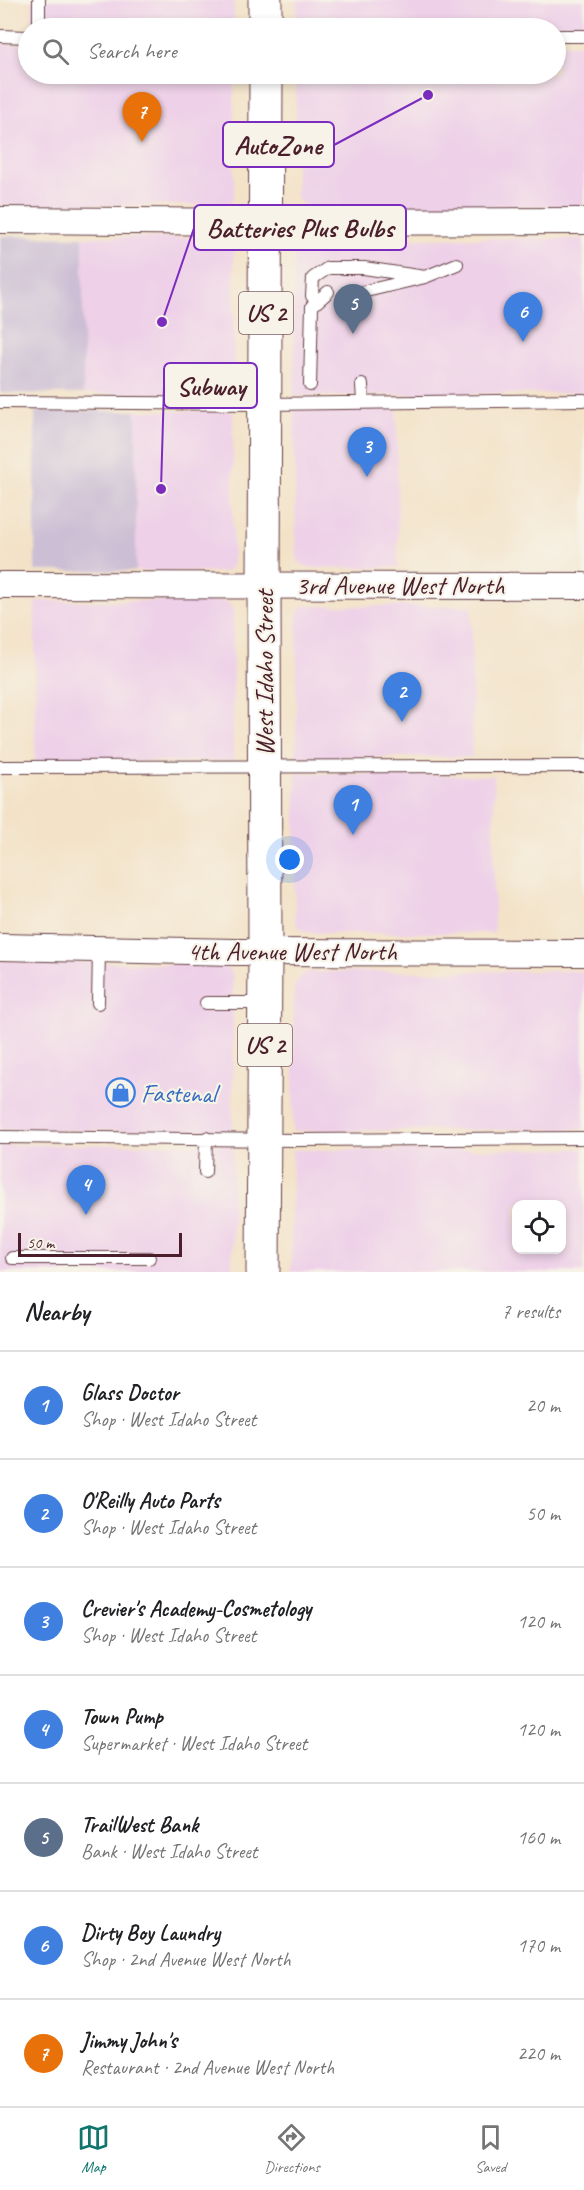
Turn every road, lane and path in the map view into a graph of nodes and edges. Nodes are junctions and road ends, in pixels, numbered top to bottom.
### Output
1 (39, 0) edge
2 (265, 0) edge
3 (39, 18) edge
4 (265, 18) edge
5 (0, 36) edge
6 (566, 36) edge
7 (584, 36) edge
8 (18, 37) edge
9 (266, 84) edge
10 (0, 220) edge
11 (584, 221) edge
12 (266, 222) junction
13 (457, 264) dead end
14 (425, 277) junction
15 (362, 287) dead end
16 (328, 288) dead end
17 (312, 301) junction
18 (310, 385) dead end
19 (362, 385) dead end
20 (584, 400) edge
21 (0, 402) edge
22 (363, 402) junction
23 (265, 404) junction
24 (264, 584) junction
25 (0, 585) edge
26 (584, 586) edge
27 (265, 766) junction
28 (584, 766) edge
29 (0, 767) edge
30 (0, 947) edge
31 (99, 950) junction
32 (265, 952) junction
33 (584, 953) edge
34 (98, 1003) dead end
35 (206, 1003) dead end
36 (265, 1003) junction
37 (0, 1137) edge
38 (206, 1138) junction
39 (264, 1138) junction
40 (584, 1138) edge
41 (204, 1172) dead end
42 (12, 1258) dead end
43 (108, 1258) junction
44 (148, 1258) dead end
45 (108, 1272) edge
46 (263, 1272) edge

1 - 3 lane
2 - 4 highway
5 - 8 lane
6 - 7 lane
9 - 12 highway, West Idaho Street / US 2
10 - 12 street
11 - 12 street
12 - 23 highway, West Idaho Street / US 2
13 - 14 lane
14 - 15 lane
14 - 17 lane
16 - 17 lane
17 - 18 lane
19 - 22 lane
20 - 22 lane
21 - 23 lane
22 - 23 lane
23 - 24 highway, West Idaho Street / US 2
24 - 25 street, 3rd Avenue West North
24 - 26 street, 3rd Avenue West North
24 - 27 highway, West Idaho Street / US 2
27 - 28 lane
27 - 29 lane
27 - 32 highway, West Idaho Street / US 2
30 - 31 street, 4th Avenue West North
31 - 32 street, 4th Avenue West North
31 - 34 lane
32 - 33 street, 4th Avenue West North
32 - 36 highway, West Idaho Street / US 2
35 - 36 lane
36 - 39 highway, West Idaho Street / US 2
37 - 38 lane
38 - 39 lane
38 - 41 lane
39 - 40 lane
39 - 46 highway, West Idaho Street / US 2
42 - 43 lane
43 - 44 lane
43 - 45 lane

